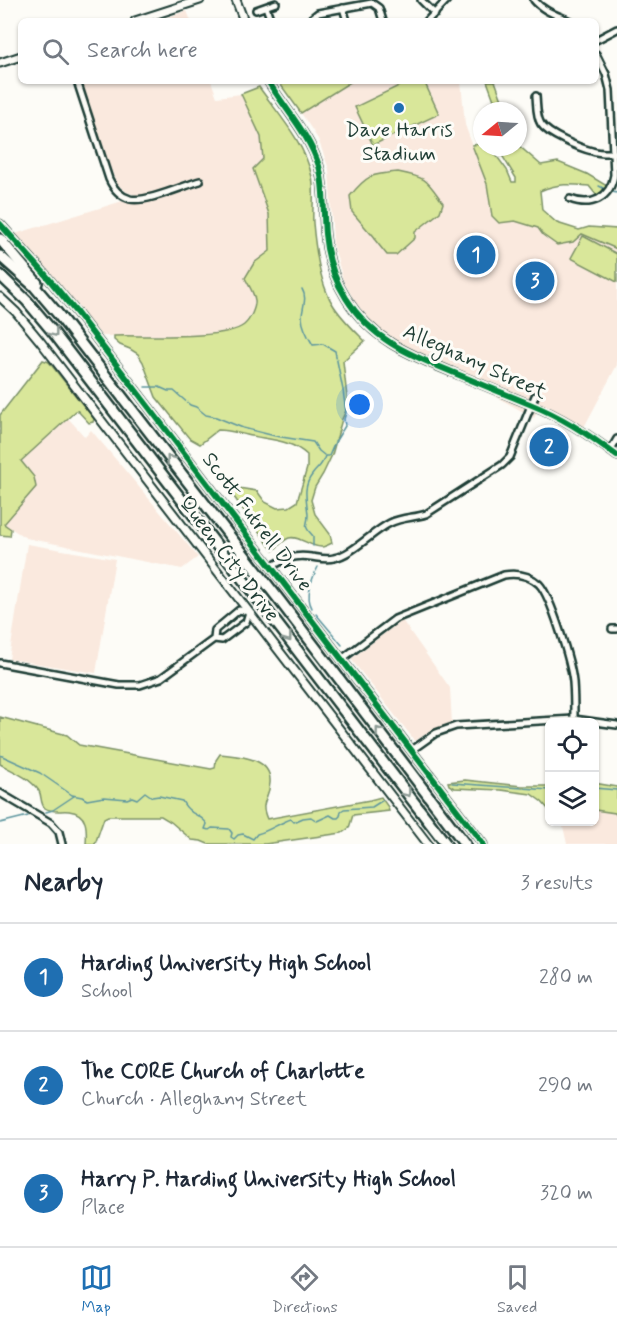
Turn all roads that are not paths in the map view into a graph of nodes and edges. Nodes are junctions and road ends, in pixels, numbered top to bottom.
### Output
1 (200, 0) edge
2 (236, 0) edge
3 (421, 0) edge
4 (447, 0) edge
5 (534, 0) edge
6 (276, 3) dead end
7 (266, 7) junction
8 (343, 8) junction
9 (256, 10) dead end
10 (435, 14) junction
11 (144, 18) edge
12 (242, 18) edge
13 (270, 18) edge
14 (313, 18) edge
15 (346, 18) edge
16 (382, 18) edge
17 (430, 18) edge
18 (563, 18) edge
19 (617, 29) edge
20 (599, 38) edge
21 (18, 57) edge
22 (599, 60) edge
23 (0, 63) edge
24 (77, 84) edge
25 (270, 84) edge
26 (536, 96) dead end
27 (616, 153) edge
28 (200, 181) dead end
29 (570, 199) dead end
30 (0, 224) edge
31 (0, 238) edge
32 (0, 256) edge
33 (0, 275) edge
34 (0, 297) edge
35 (58, 314) junction
36 (535, 396) dead end
37 (532, 405) junction
38 (617, 439) edge
39 (614, 454) edge
40 (271, 567) junction
41 (249, 612) junction
42 (214, 639) junction
43 (342, 659) junction
44 (0, 663) edge
45 (574, 718) edge
46 (545, 721) edge
47 (599, 722) edge
48 (617, 725) edge
49 (412, 750) junction
50 (0, 793) edge
51 (62, 844) edge
52 (428, 844) edge
53 (446, 844) edge
54 (465, 844) edge
55 (483, 844) edge

1 - 11 street
2 - 12 street
3 - 10 street
4 - 10 street
5 - 18 street
6 - 7 street
7 - 9 street
7 - 13 street
8 - 14 street
8 - 15 street
8 - 16 street
10 - 17 street
19 - 20 street
21 - 23 street
22 - 27 street
24 - 28 street
25 - 37 street, Alleghany Street
26 - 27 street
27 - 29 street
30 - 40 street, Scott Futrell Drive
31 - 35 highway
32 - 35 highway
33 -> 53 highway
34 - 41 street, Queen City Drive
54 -> 35 highway
36 - 37 street
37 - 39 street, Alleghany Street
37 - 40 street
38 - 39 street
40 - 43 street, Scott Futrell Drive
41 - 42 street
41 - 42 street
41 - 52 street, Queen City Drive
42 - 44 street
43 - 45 street
43 - 49 street, Scott Futrell Drive
46 - 49 street
47 - 48 street
49 - 55 street, Scott Futrell Drive
50 - 51 street

